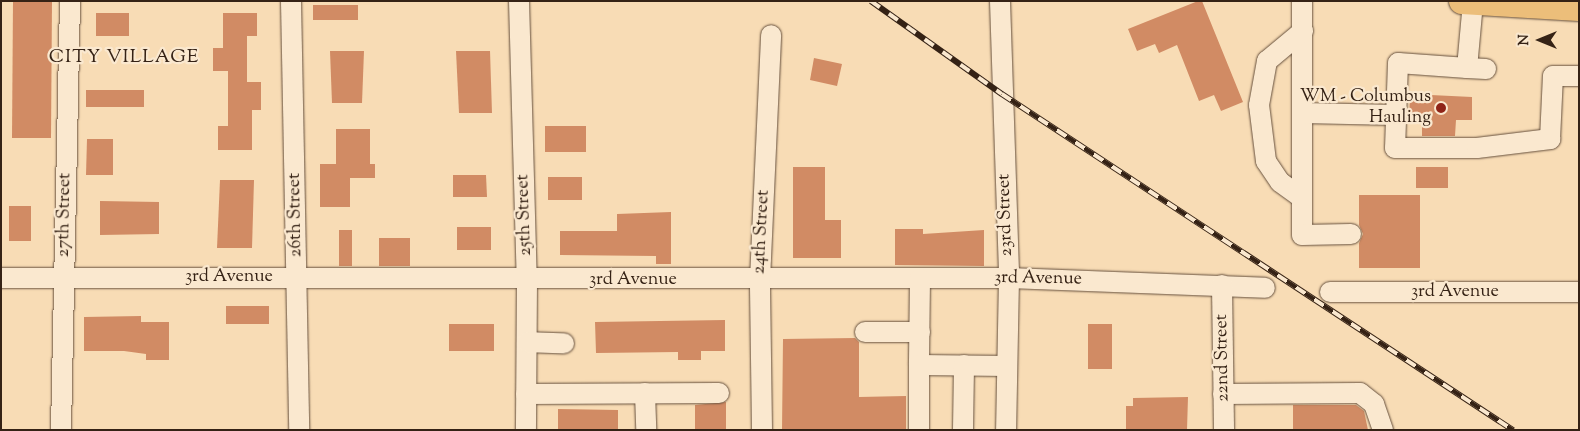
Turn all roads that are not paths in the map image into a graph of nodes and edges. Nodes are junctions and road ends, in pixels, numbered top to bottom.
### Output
1 (70, 1) edge
2 (291, 1) edge
3 (519, 1) edge
4 (1000, 1) edge
5 (1302, 1) edge
6 (1467, 2) edge
7 (1579, 8) edge
8 (1303, 31) junction
9 (771, 35) dead end
10 (1579, 76) edge
11 (1302, 113) junction
12 (1396, 115) junction
13 (1302, 198) junction
14 (1351, 234) dead end
15 (298, 277) junction
16 (1, 278) edge
17 (63, 278) junction
18 (1008, 278) junction
19 (527, 280) junction
20 (760, 280) junction
21 (920, 280) junction
22 (1222, 285) junction
23 (1266, 288) dead end
24 (1330, 292) dead end
25 (1579, 292) edge
26 (866, 332) dead end
27 (920, 332) junction
28 (526, 342) junction
29 (564, 343) dead end
30 (919, 365) junction
31 (964, 365) junction
32 (1007, 366) junction
33 (645, 393) junction
34 (719, 393) dead end
35 (526, 394) junction
36 (1223, 394) junction
37 (61, 430) edge
38 (299, 430) edge
39 (526, 430) edge
40 (646, 430) edge
41 (762, 430) edge
42 (919, 430) edge
43 (963, 430) edge
44 (1006, 430) edge
45 (1224, 430) edge
46 (1383, 430) edge

1 - 17 street, 27th Street
2 - 15 street, 26th Street
3 - 19 street, 25th Street
4 - 18 street, 23rd Street
5 - 8 street
6 - 7 main road
6 - 12 street
8 - 11 street
8 - 13 street
9 - 20 street, 24th Street
10 - 12 street
11 - 12 street
11 - 13 street
13 - 14 street
15 - 17 street, 3rd Avenue
15 - 19 street, 3rd Avenue
15 - 38 street, 26th Street
16 - 17 street, 3rd Avenue
17 - 37 street, 27th Street
18 - 21 street, 3rd Avenue
18 - 22 street, 3rd Avenue
18 - 32 street, 23rd Street
19 - 20 street, 3rd Avenue
19 - 28 street, 25th Street
20 - 21 street, 3rd Avenue
20 - 41 street, 24th Street
21 - 27 street
22 - 23 street, 3rd Avenue
22 - 36 street, 22nd Street
24 - 25 street, 3rd Avenue
26 - 27 street
27 - 30 street
28 - 29 street
28 - 35 street, 25th Street
30 - 31 street
30 - 42 street
31 - 32 street
31 - 43 street
32 - 44 street, 23rd Street
33 - 34 street
33 - 35 street
33 - 40 street
35 - 39 street, 25th Street
36 - 45 street, 22nd Street
36 - 46 street

